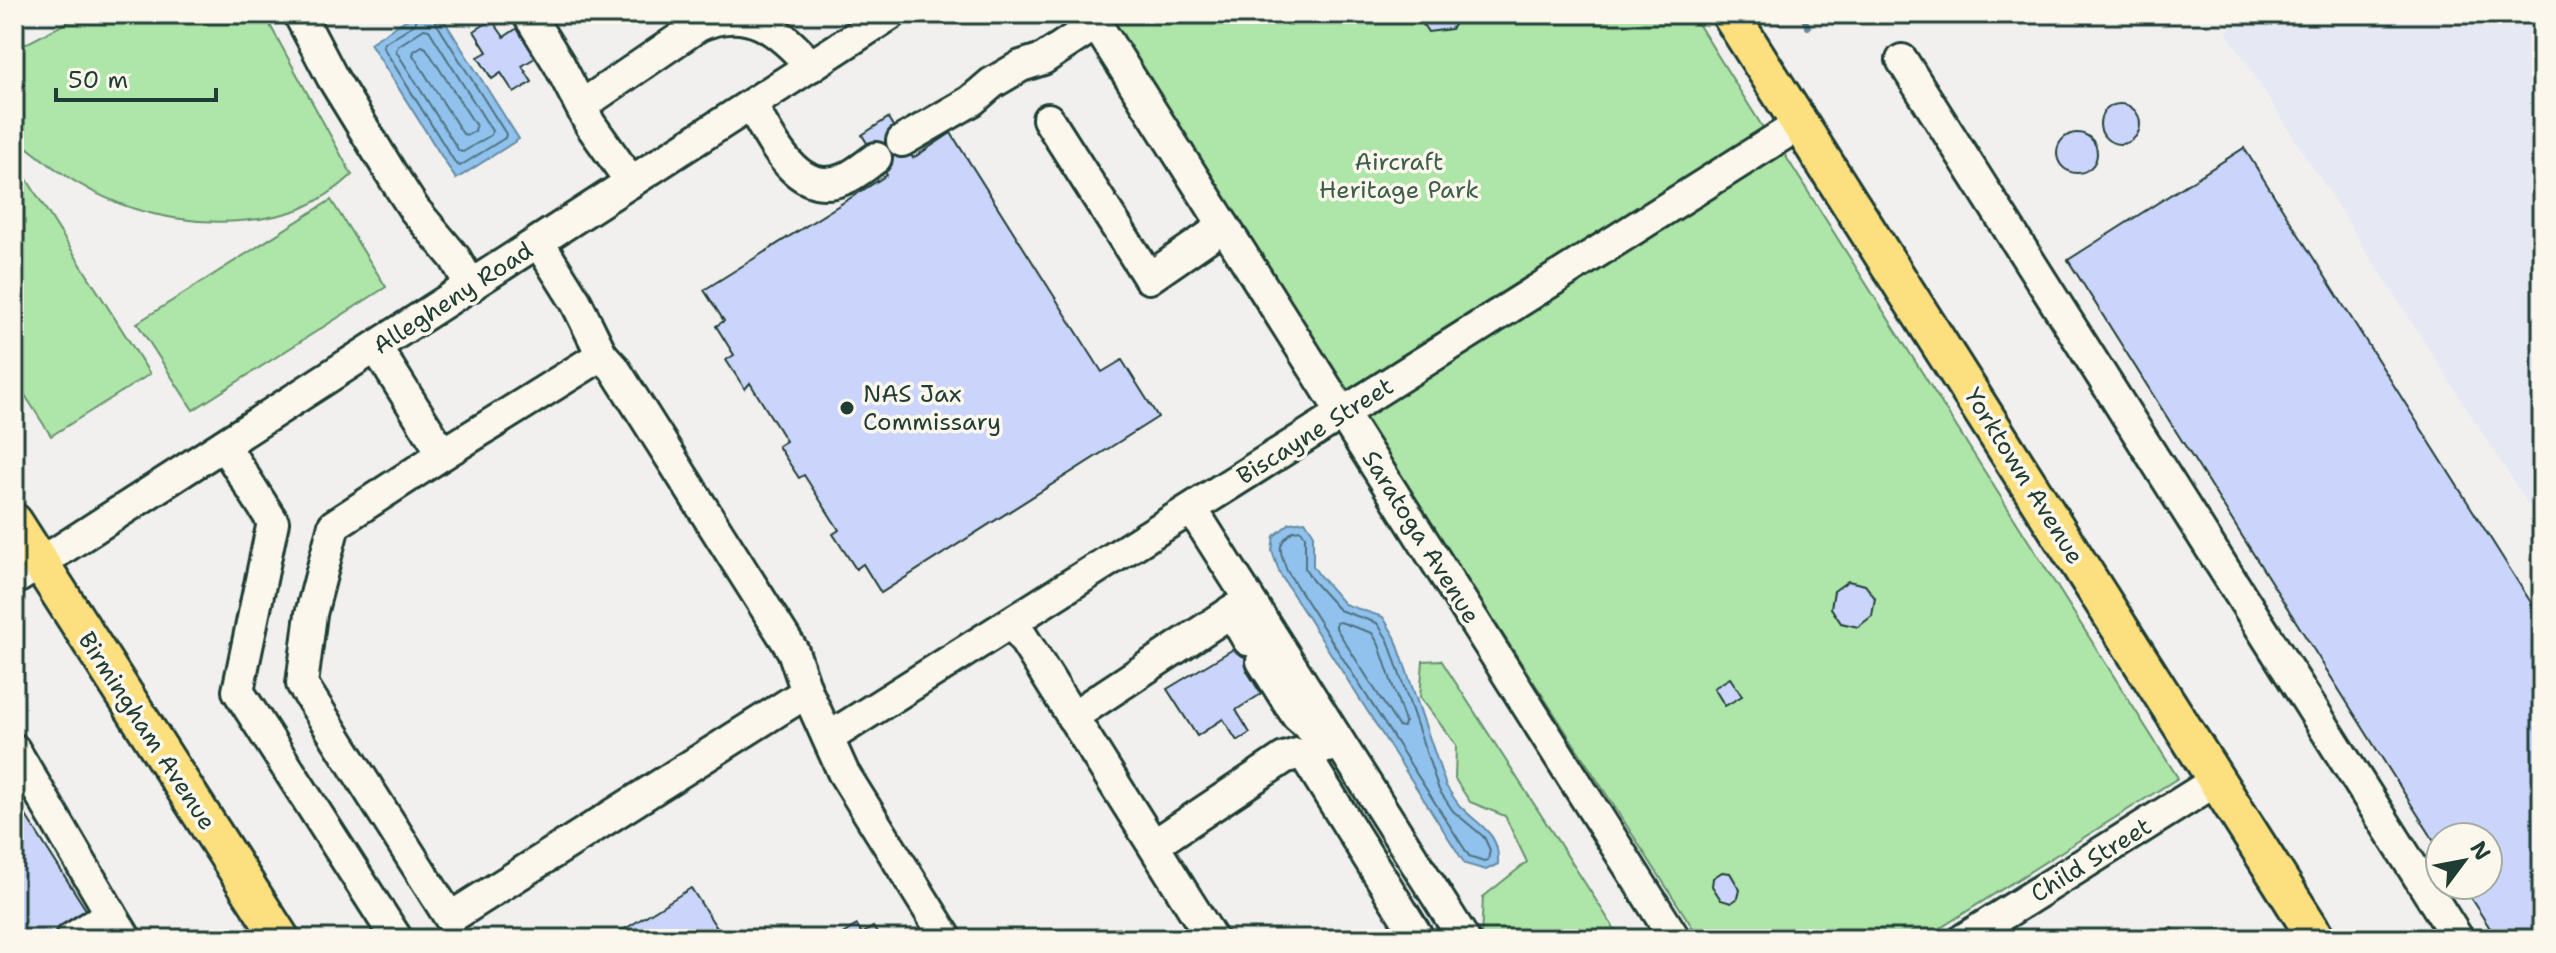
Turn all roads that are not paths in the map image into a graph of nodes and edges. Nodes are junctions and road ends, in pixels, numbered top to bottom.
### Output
1 (299, 14) edge
2 (528, 14) edge
3 (891, 14) edge
4 (1730, 14) edge
5 (1093, 19) edge
6 (1902, 60) dead end
7 (811, 66) junction
8 (751, 105) junction
9 (581, 106) junction
10 (1048, 119) dead end
11 (1800, 124) junction
12 (902, 141) dead end
13 (876, 158) dead end
14 (631, 182) junction
15 (1224, 226) junction
16 (539, 243) junction
17 (471, 286) junction
18 (376, 347) junction
19 (602, 355) junction
20 (1343, 413) junction
21 (224, 445) junction
22 (443, 454) junction
23 (1192, 509) junction
24 (14, 522) edge
25 (26, 572) edge
26 (1240, 606) junction
27 (1013, 622) junction
28 (807, 692) junction
29 (1084, 709) junction
30 (828, 738) junction
31 (14, 749) edge
32 (2217, 780) junction
33 (1378, 802) junction
34 (1154, 845) junction
35 (115, 930) edge
36 (1417, 938) edge
37 (71, 939) edge
38 (281, 939) edge
39 (397, 939) edge
40 (947, 939) edge
41 (1212, 939) edge
42 (1464, 939) edge
43 (1675, 939) edge
44 (1964, 939) edge
45 (2317, 939) edge
46 (2458, 939) edge

1 - 17 street
2 - 9 street
3 - 7 street, Allegheny Road
4 - 11 main road, Yorktown Avenue
5 - 12 street
5 - 15 street, Saratoga Avenue
6 - 46 street
7 - 8 street, Allegheny Road
7 - 9 street
8 - 13 street
8 - 14 street, Allegheny Road
9 - 14 street
10 - 15 street
11 - 20 street, Biscayne Street
11 - 32 main road, Yorktown Avenue
14 - 16 street, Allegheny Road
15 - 20 street, Saratoga Avenue
16 - 17 street, Allegheny Road
16 - 19 street
17 - 18 street, Allegheny Road
18 - 21 street, Allegheny Road
18 - 22 street
19 - 22 street
19 - 28 street
20 - 23 street, Biscayne Street
20 - 43 street, Saratoga Avenue
21 - 25 street, Allegheny Road
21 - 39 street
22 - 28 street
23 - 26 street
23 - 27 street, Biscayne Street
24 - 25 main road, Birmingham Avenue
25 - 38 main road, Birmingham Avenue
26 - 29 street
26 - 33 street
26 - 33 street
27 - 29 street
27 - 30 street, Biscayne Street
28 - 30 street
29 - 34 street
30 - 40 street
31 - 35 street
32 - 44 street, Child Street
32 - 45 main road, Yorktown Avenue
33 - 42 street
34 - 36 street
34 - 41 street
35 - 37 street

